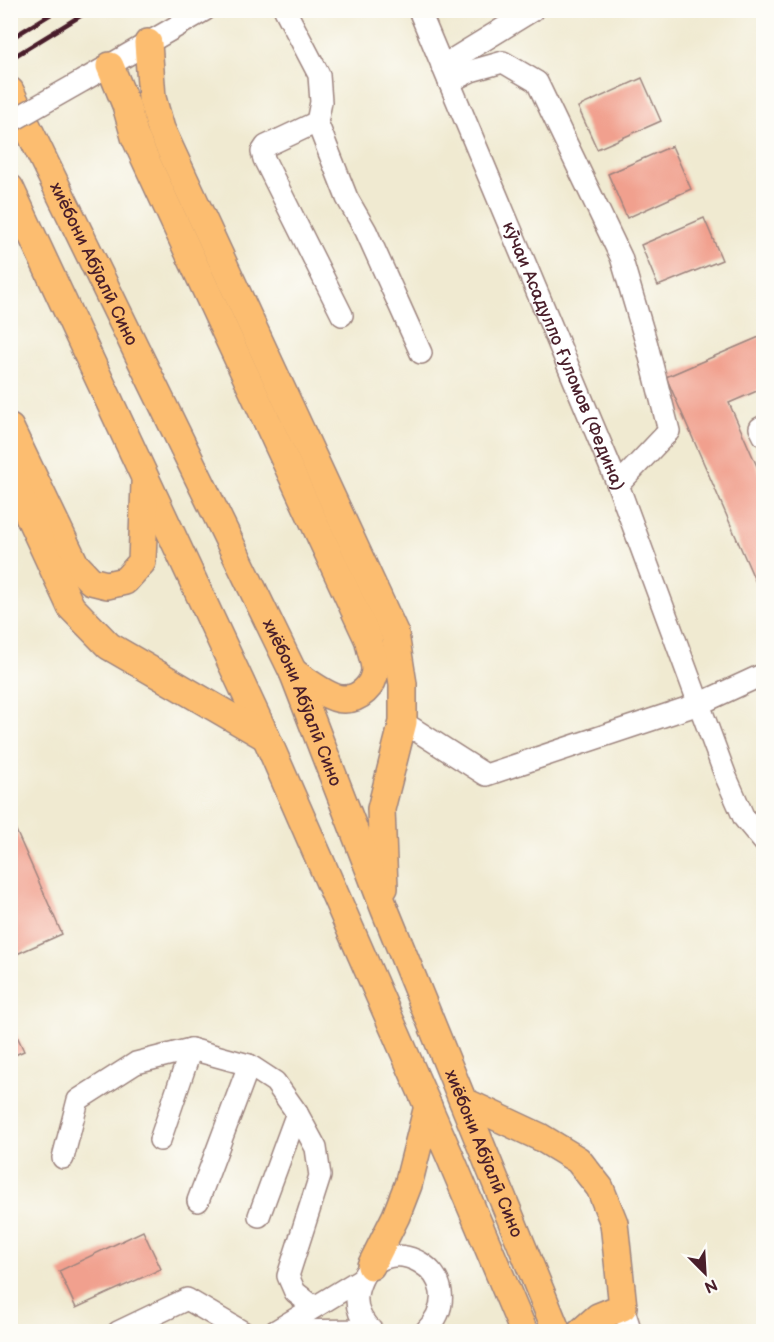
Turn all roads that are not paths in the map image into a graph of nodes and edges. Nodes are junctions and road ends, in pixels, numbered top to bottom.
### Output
1 (205, 10) edge
2 (285, 10) edge
3 (419, 10) edge
4 (533, 10) edge
5 (148, 43) junction
6 (110, 66) junction
7 (446, 74) junction
8 (10, 91) edge
9 (10, 122) edge
10 (317, 122) junction
11 (10, 188) edge
12 (342, 315) dead end
13 (421, 353) dead end
14 (764, 426) edge
15 (10, 428) edge
16 (764, 436) edge
17 (10, 475) edge
18 (145, 476) junction
19 (618, 485) junction
20 (293, 672) junction
21 (764, 674) edge
22 (699, 704) junction
23 (403, 722) junction
24 (266, 737) junction
25 (764, 842) edge
26 (385, 910) junction
27 (191, 1049) junction
28 (249, 1065) junction
29 (463, 1101) junction
30 (428, 1106) junction
31 (297, 1113) junction
32 (160, 1140) dead end
33 (63, 1158) dead end
34 (198, 1201) dead end
35 (258, 1216) dead end
36 (366, 1273) junction
37 (441, 1295) junction
38 (314, 1306) junction
39 (627, 1319) edge
40 (275, 1331) edge
41 (372, 1331) edge
42 (118, 1332) edge
43 (243, 1332) edge
44 (425, 1332) edge
45 (448, 1332) edge
46 (524, 1332) edge
47 (557, 1332) edge
48 (581, 1332) edge

1 - 5 street
2 - 10 street
3 - 7 street, кӯчаи Асадулло Ғуломов (Федина)
4 - 7 street
5 - 6 street
5 - 23 main road
6 - 9 street, bridge
6 - 20 main road
7 - 19 street, кӯчаи Асадулло Ғуломов (Федина)
7 - 19 street
8 - 20 main road, хиёбони Абӯалӣ Сино
10 - 12 street
10 - 13 street
11 - 18 main road, хиёбони Абӯалӣ Сино
14 - 16 street
15 - 18 main road
17 - 24 main road
18 - 24 main road, хиёбони Абӯалӣ Сино
19 - 22 street, кӯчаи Асадулло Ғуломов (Федина)
20 - 26 main road, хиёбони Абӯалӣ Сино
21 - 22 street
22 - 23 street
22 - 25 street, кӯчаи Асадулло Ғуломов (Федина)
23 - 26 main road
24 - 30 main road, хиёбони Абӯалӣ Сино
26 - 29 main road, хиёбони Абӯалӣ Сино
27 - 28 street
27 - 32 street
27 - 33 street
28 - 31 street
28 - 34 street
29 - 39 main road
29 - 47 main road, хиёбони Абӯалӣ Сино
30 - 36 main road
30 - 46 main road, хиёбони Абӯалӣ Сино
31 - 35 street
31 - 38 street
36 - 37 street
36 - 38 street
36 - 41 street
37 - 44 street
37 - 45 street
38 - 40 street
39 - 48 main road
40 - 41 street
42 - 43 street

